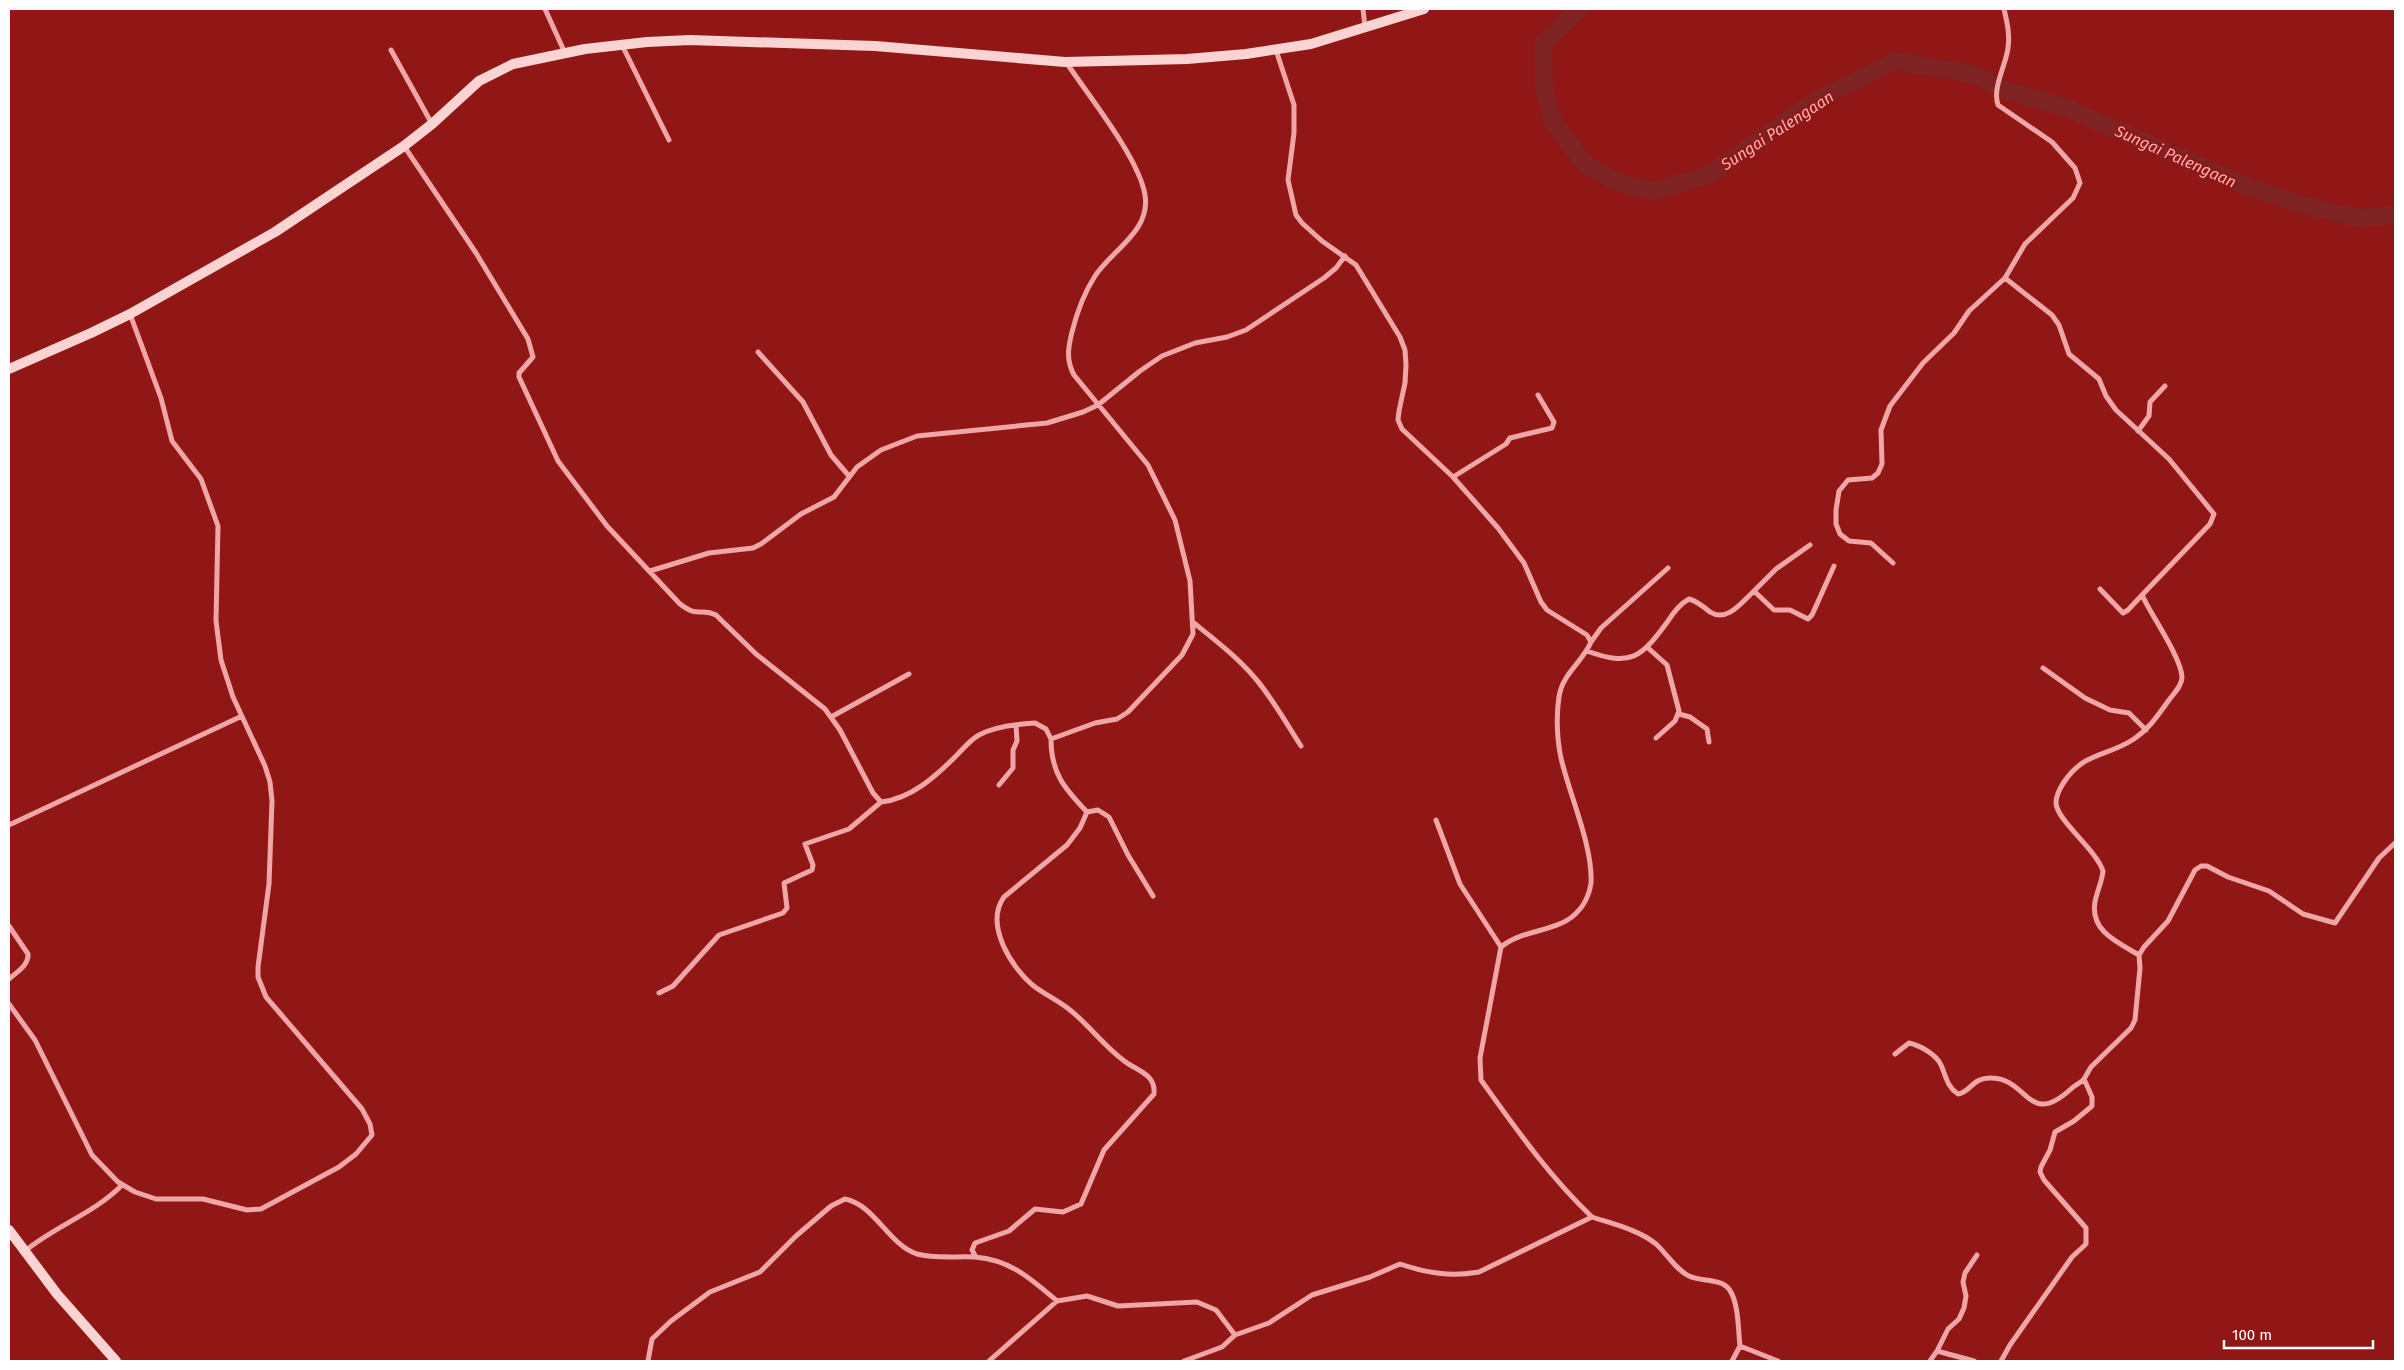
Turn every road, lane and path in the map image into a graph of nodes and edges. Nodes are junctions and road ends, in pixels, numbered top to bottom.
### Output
1 (545, 9) edge
2 (1363, 9) edge
3 (1424, 9) edge
4 (2004, 9) edge
5 (1365, 28) junction
6 (622, 46) junction
7 (1275, 49) junction
8 (391, 50) dead end
9 (565, 53) junction
10 (1065, 62) junction
11 (432, 124) junction
12 (669, 140) dead end
13 (404, 146) junction
14 (1344, 256) junction
15 (2005, 278) junction
16 (130, 314) junction
17 (758, 352) dead end
18 (9, 369) edge
19 (2165, 386) dead end
20 (1538, 395) dead end
21 (1098, 405) junction
22 (2138, 431) junction
23 (849, 476) junction
24 (1453, 477) junction
25 (1810, 545) dead end
26 (1893, 562) dead end
27 (1834, 566) dead end
28 (1668, 568) dead end
29 (650, 571) junction
30 (2100, 589) dead end
31 (1754, 591) junction
32 (2142, 595) junction
33 (1194, 623) junction
34 (1591, 642) junction
35 (1647, 647) junction
36 (1587, 651) junction
37 (2043, 668) dead end
38 (908, 674) dead end
39 (1679, 714) junction
40 (242, 716) junction
41 (832, 717) junction
42 (1016, 726) junction
43 (2146, 730) junction
44 (1656, 738) dead end
45 (1051, 739) junction
46 (1709, 742) dead end
47 (1301, 746) dead end
48 (999, 785) dead end
49 (882, 802) junction
50 (1087, 812) junction
51 (1436, 820) dead end
52 (9, 825) edge
53 (2395, 843) edge
54 (1153, 896) dead end
55 (9, 926) edge
56 (1501, 947) junction
57 (2139, 955) junction
58 (9, 979) edge
59 (659, 993) dead end
60 (9, 1004) edge
61 (1895, 1054) dead end
62 (2084, 1079) junction
63 (122, 1185) junction
64 (1592, 1217) junction
65 (9, 1230) edge
66 (25, 1251) junction
67 (1976, 1255) dead end
68 (976, 1257) junction
69 (1057, 1301) junction
70 (1235, 1335) junction
71 (1740, 1346) junction
72 (1937, 1351) junction
73 (116, 1361) edge
74 (648, 1361) edge
75 (989, 1361) edge
76 (1184, 1361) edge
77 (1732, 1361) edge
78 (1778, 1361) edge
79 (1930, 1361) edge
80 (1974, 1361) edge
81 (2001, 1361) edge

1 - 9 street
2 - 5 street
3 - 5 street
4 - 15 street
5 - 7 street
6 - 9 street
6 - 10 street
6 - 12 street
7 - 10 street
7 - 14 street
8 - 11 street
9 - 11 street
10 - 21 street
11 - 13 street
13 - 16 street
13 - 29 street
14 - 21 street
14 - 24 street
15 - 22 street
15 - 26 street
16 - 18 street
16 - 40 street
17 - 23 street
19 - 22 street
20 - 24 street
21 - 23 street
21 - 33 street
22 - 32 street
23 - 29 street
24 - 34 street
25 - 31 street
27 - 31 street
28 - 34 street
29 - 41 street
30 - 32 street
31 - 35 street
32 - 43 street
33 - 45 street
33 - 47 street
34 - 36 street
35 - 36 street
35 - 39 street
36 - 56 street
37 - 43 street
38 - 41 street
39 - 44 street
39 - 46 street
40 - 52 street
40 - 63 street
41 - 49 street
42 - 45 street
42 - 48 street
42 - 49 street
43 - 57 street
45 - 50 street
49 - 59 street
50 - 54 street
50 - 68 street
51 - 56 street
53 - 57 street
55 - 58 street
56 - 64 street
57 - 62 street
60 - 63 street
61 - 62 street
62 - 81 street
63 - 66 street
64 - 70 street
64 - 71 street
65 - 66 street
66 - 73 street
67 - 72 street
68 - 69 street
68 - 74 street
69 - 70 street
69 - 75 street
70 - 76 street
71 - 77 street
71 - 78 street
72 - 79 street
72 - 80 street

